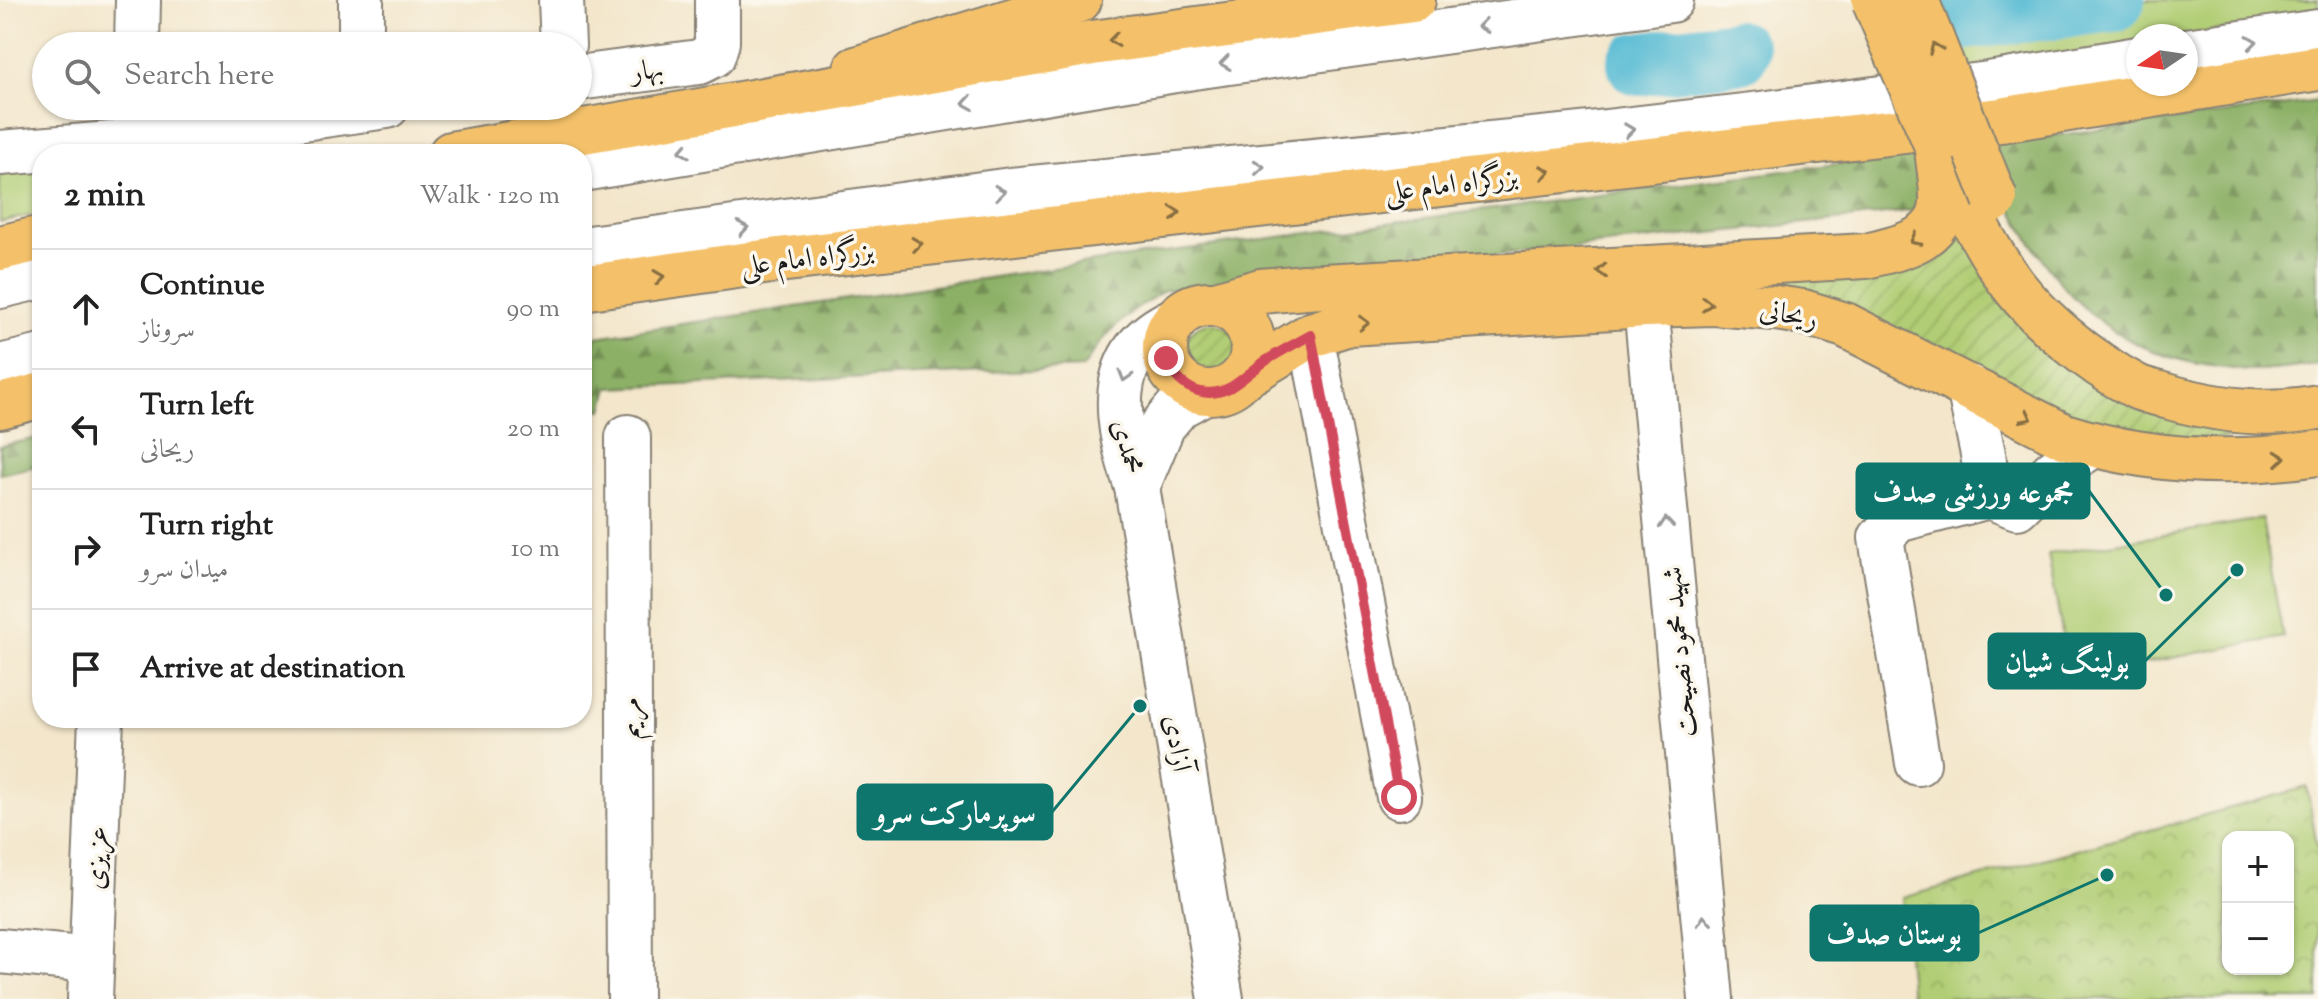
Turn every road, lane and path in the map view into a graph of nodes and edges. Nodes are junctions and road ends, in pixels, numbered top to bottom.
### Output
1 (138, 0) edge
2 (361, 0) edge
3 (561, 0) edge
4 (717, 0) edge
5 (1079, 0) edge
6 (1413, 0) edge
7 (1671, 0) edge
8 (1874, 0) edge
9 (1916, 0) edge
10 (137, 32) edge
11 (361, 32) edge
12 (562, 32) edge
13 (2318, 32) edge
14 (2198, 49) edge
15 (2126, 61) edge
16 (2318, 68) edge
17 (592, 76) edge
18 (752, 100) junction
19 (191, 120) edge
20 (136, 124) edge
21 (42, 144) edge
22 (507, 144) edge
23 (32, 146) edge
24 (1937, 146) junction
25 (0, 153) edge
26 (592, 167) edge
27 (32, 240) edge
28 (0, 248) edge
29 (592, 248) edge
30 (32, 278) edge
31 (0, 286) edge
32 (592, 287) edge
33 (1216, 304) junction
34 (1646, 305) junction
35 (1175, 320) junction
36 (1311, 335) junction
37 (32, 359) edge
38 (0, 367) edge
39 (1244, 376) junction
40 (2318, 381) edge
41 (1969, 387) junction
42 (1203, 393) junction
43 (32, 398) edge
44 (0, 406) edge
45 (2318, 407) edge
46 (628, 437) dead end
47 (2093, 445) junction
48 (2318, 453) edge
49 (1137, 487) junction
50 (1989, 496) junction
51 (101, 728) edge
52 (1918, 763) dead end
53 (1399, 797) dead end
54 (0, 951) edge
55 (90, 979) edge
56 (630, 999) edge
57 (1221, 999) edge
58 (1711, 999) edge

1 - 10 street
2 - 11 street
3 - 12 street
4 - 17 street, بهار
5 - 18 main road
6 -> 18 main road
7 -> 26 street
8 - 24 main road, bridge
40 -> 9 main road, bridge
14 -> 13 street
29 -> 15 street
32 -> 16 main road, بزرگراه امام علی
18 - 22 main road
19 - 20 street
20 - 21 street
23 - 25 street
24 -> 33 main road
24 - 45 main road
27 - 28 main road
30 - 31 street
33 - 35 main road
33 - 39 main road
36 -> 34 main road, ریحانی
34 -> 41 main road, ریحانی
58 -> 34 street, شهید محمود نصیحت
35 - 42 main road
35 -> 49 street, محمدی
36 - 39 main road, ریحانی
36 - 53 street
37 - 38 street
39 - 42 main road
41 -> 47 main road, ریحانی
41 - 50 street
42 - 49 street, محمدی
43 - 44 main road
46 - 56 street, مریم
47 -> 48 main road, ریحانی
47 - 50 street
49 - 57 street, آزادی
50 - 52 street
51 - 55 street, عزیزی
54 - 55 street

